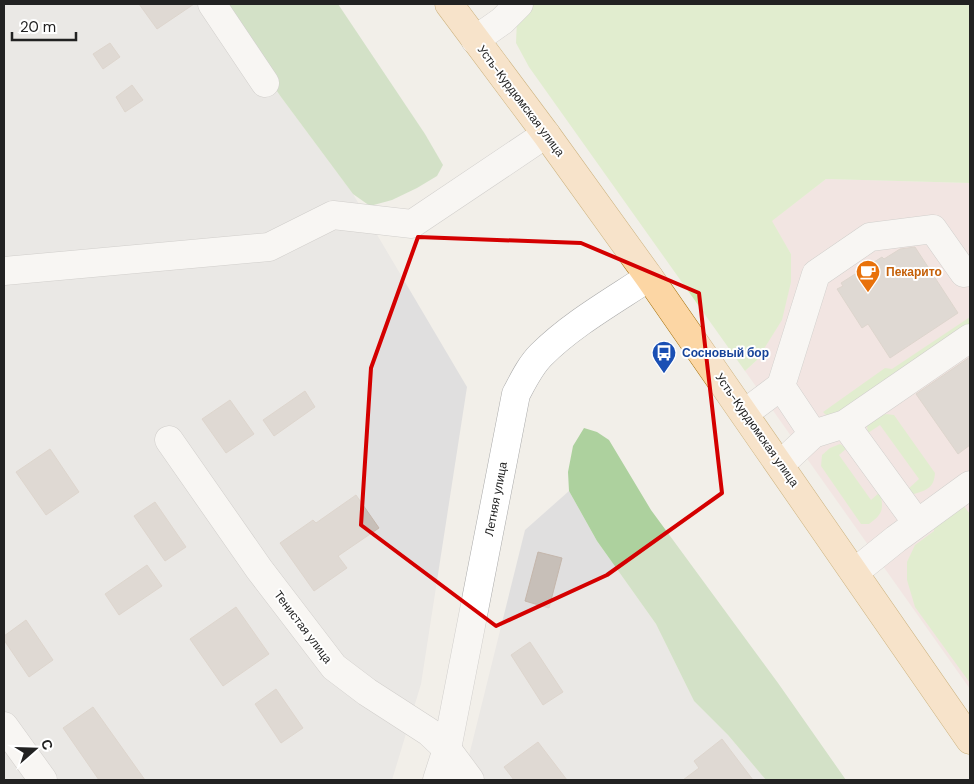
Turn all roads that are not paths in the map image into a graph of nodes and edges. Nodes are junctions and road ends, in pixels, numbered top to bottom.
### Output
1 (212, 4) edge
2 (449, 4) edge
3 (519, 4) edge
4 (475, 40) junction
5 (265, 83) dead end
6 (546, 134) junction
7 (4, 271) edge
8 (964, 273) dead end
9 (649, 276) junction
10 (970, 338) edge
11 (781, 386) junction
12 (745, 413) junction
13 (846, 424) junction
14 (814, 434) junction
15 (169, 440) dead end
16 (781, 464) junction
17 (970, 485) edge
18 (917, 523) junction
19 (855, 572) junction
20 (4, 726) edge
21 (970, 740) edge
22 (447, 749) junction
23 (12, 754) edge
24 (43, 780) edge
25 (437, 780) edge
26 (470, 780) edge

1 - 5 street
2 - 4 main road, Усть-Курдюмская улица
3 - 4 street
4 - 6 main road, Усть-Курдюмская улица
6 - 7 street
6 - 9 main road, Усть-Курдюмская улица
8 - 11 street
9 - 12 main road, Усть-Курдюмская улица
9 - 22 street, Летняя улица
10 - 13 street
11 - 12 street
11 - 14 street
12 - 16 main road, Усть-Курдюмская улица
13 - 14 street
13 - 18 street
14 - 16 street
15 - 22 street, Тенистая улица
16 - 19 main road, Усть-Курдюмская улица
17 - 18 street
18 - 19 street
19 - 21 main road, Усть-Курдюмская улица
20 - 23 street
22 - 25 street, Летняя улица
22 - 26 street, Тенистая улица
23 - 24 street

